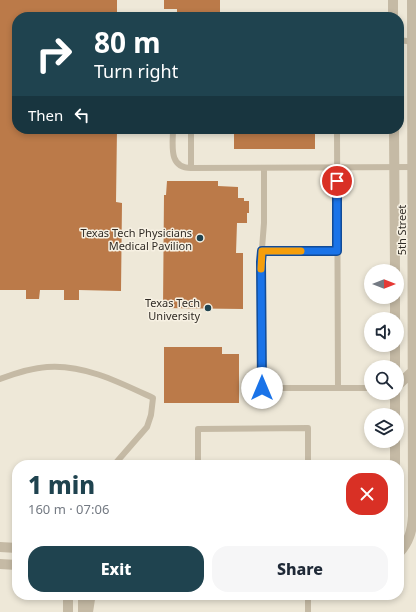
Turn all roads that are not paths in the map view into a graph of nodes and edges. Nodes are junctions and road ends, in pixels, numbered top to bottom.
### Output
1 (393, 0) edge
2 (412, 0) edge
3 (393, 12) edge
4 (404, 41) edge
5 (414, 42) edge
6 (173, 134) edge
7 (191, 134) edge
8 (337, 134) edge
9 (394, 134) edge
10 (337, 167) junction
11 (414, 167) edge
12 (191, 168) junction
13 (264, 168) junction
14 (394, 168) junction
15 (262, 251) junction
16 (337, 251) junction
17 (394, 264) edge
18 (415, 371) edge
19 (0, 379) edge
20 (404, 381) edge
21 (338, 388) junction
22 (364, 388) edge
23 (404, 388) edge
24 (414, 390) edge
25 (395, 448) edge
26 (118, 460) edge
27 (198, 460) edge
28 (308, 460) edge
29 (395, 460) edge
30 (414, 498) edge
31 (404, 546) edge
32 (0, 547) edge
33 (12, 548) edge
34 (0, 564) edge
35 (12, 565) edge
36 (68, 600) edge
37 (83, 600) edge
38 (90, 600) edge
39 (308, 600) edge
40 (68, 612) edge
41 (83, 612) edge
42 (88, 612) edge
43 (308, 612) edge

1 - 3 street
2 - 5 street, 5th Street
4 - 5 lane
5 - 11 street, 5th Street
6 - 12 lane
7 - 12 lane
8 - 10 lane
9 - 14 street, 5th Street
10 - 13 lane
10 - 14 lane
10 - 16 lane
11 - 14 lane
11 - 18 street, 5th Street
12 - 13 lane
13 - 15 lane
14 - 17 street, 5th Street
15 - 16 lane
15 - 21 lane
16 - 21 lane
18 - 20 street
18 - 24 street, 5th Street
19 - 26 lane
21 - 22 lane
23 - 24 street
24 - 30 street, 5th Street
25 - 29 street
27 - 28 lane
30 - 31 street, 5th Street
32 - 33 street
34 - 35 street
36 - 40 street
37 - 41 street
38 - 42 street
39 - 43 lane

